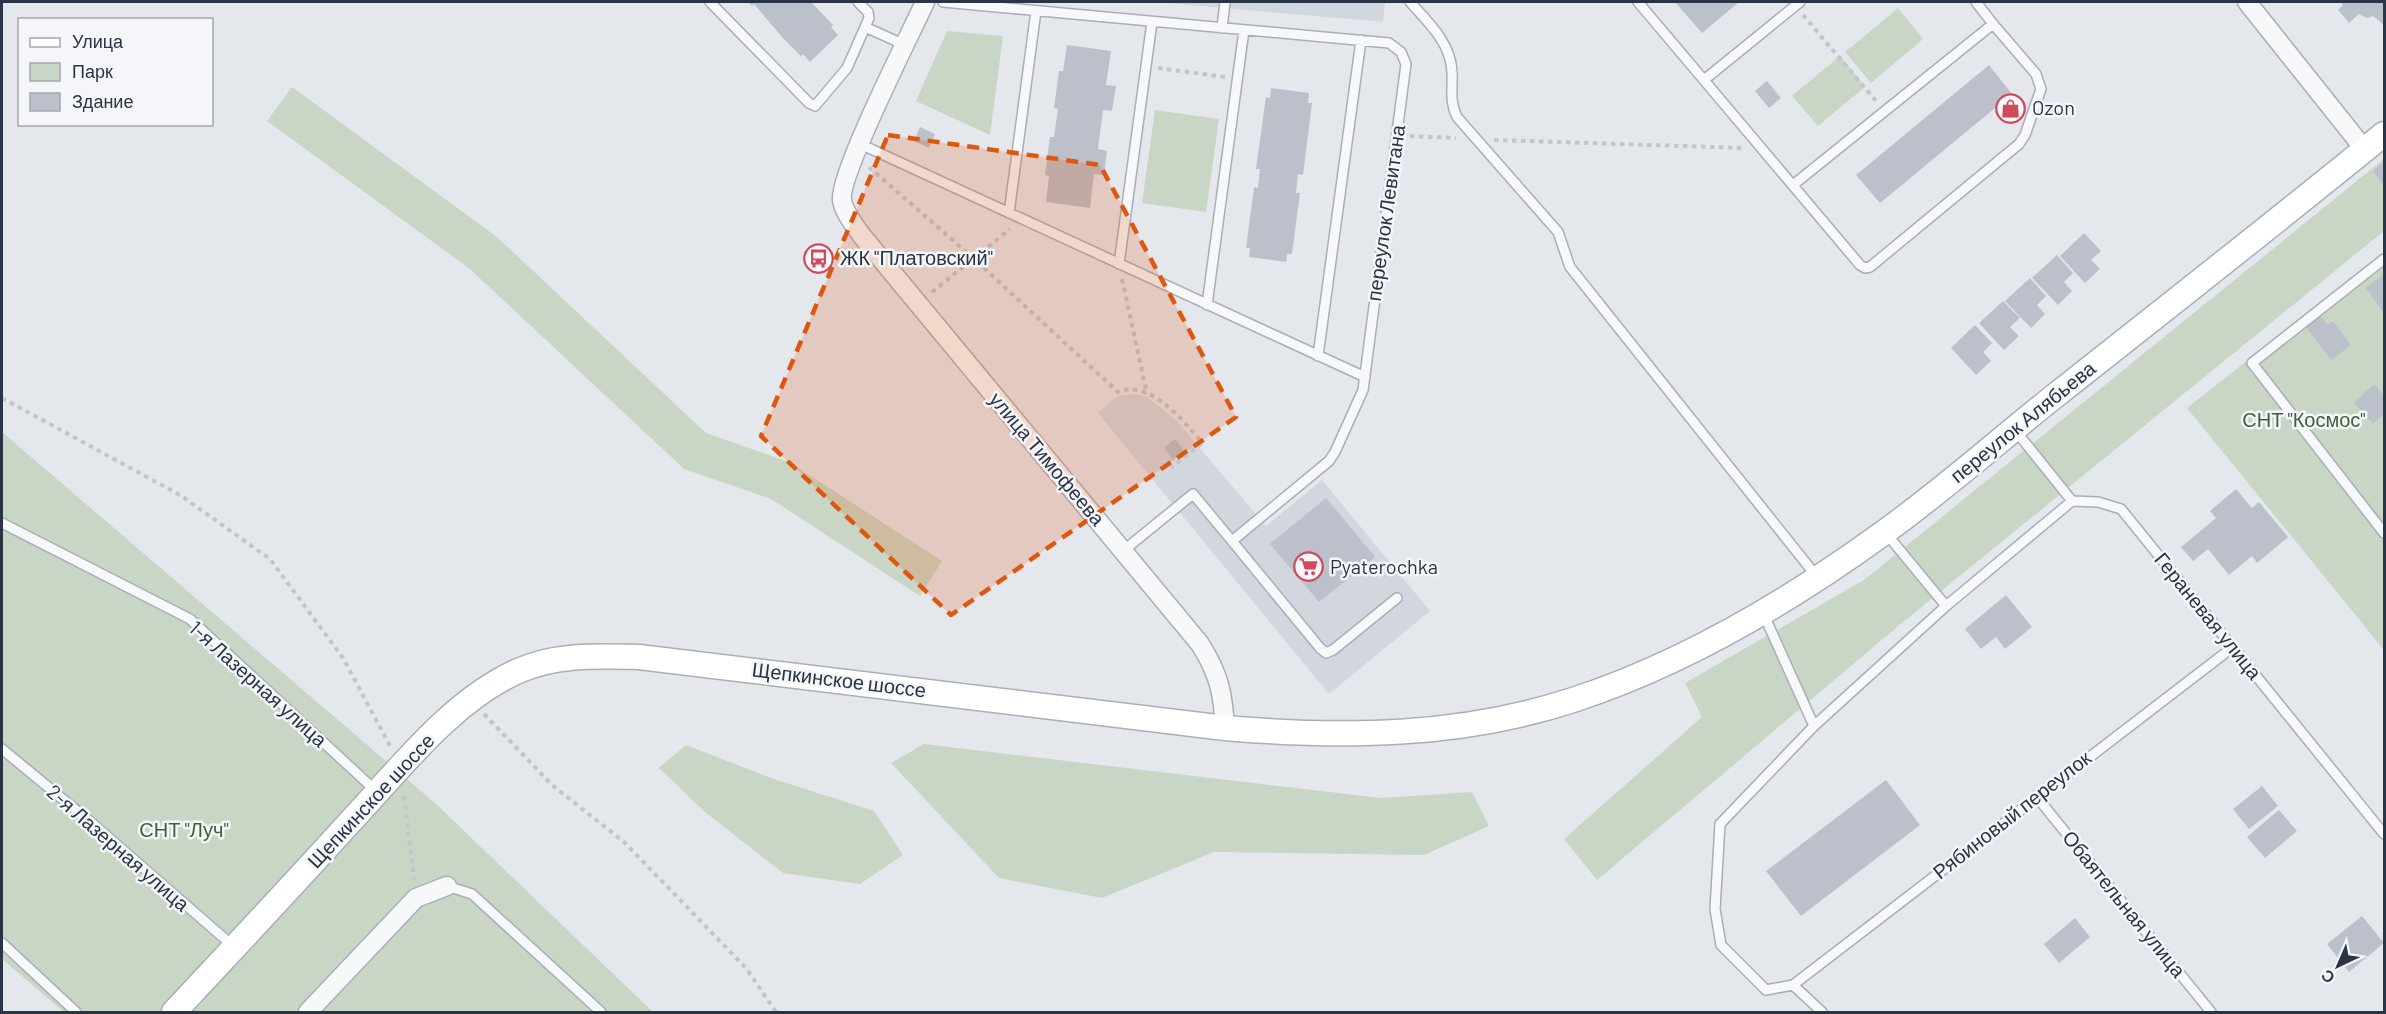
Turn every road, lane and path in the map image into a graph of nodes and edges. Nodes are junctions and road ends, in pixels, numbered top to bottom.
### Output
1 (710, 2) edge
2 (858, 2) edge
3 (925, 2) edge
4 (942, 2) edge
5 (1225, 2) edge
6 (1410, 2) edge
7 (1638, 2) edge
8 (1976, 2) edge
9 (2247, 2) edge
10 (1798, 4) edge
11 (1036, 11) junction
12 (1152, 22) junction
13 (1993, 24) junction
14 (865, 27) junction
15 (1222, 28) junction
16 (1244, 30) junction
17 (1361, 40) junction
18 (905, 45) junction
19 (1145, 67) junction
20 (1238, 79) junction
21 (1704, 80) junction
22 (1885, 111) junction
23 (2385, 134) edge
24 (1397, 136) junction
25 (1477, 139) junction
26 (857, 149) junction
27 (1763, 149) junction
28 (2365, 150) junction
29 (1794, 185) junction
30 (1009, 213) junction
31 (1023, 219) junction
32 (973, 258) junction
33 (2385, 259) edge
34 (1119, 264) junction
35 (918, 303) junction
36 (1207, 304) junction
37 (1318, 356) junction
38 (1365, 377) junction
39 (1147, 394) junction
40 (2, 398) edge
41 (2014, 429) junction
42 (1171, 468) dead end
43 (2072, 501) junction
44 (2, 523) edge
45 (1885, 532) junction
46 (2385, 533) edge
47 (1232, 541) junction
48 (1124, 551) junction
49 (1817, 577) junction
50 (1397, 598) dead end
51 (1946, 606) junction
52 (1762, 612) junction
53 (2233, 647) junction
54 (1639, 675) joint
55 (471, 701) junction
56 (1814, 726) junction
57 (1225, 728) junction
58 (2, 749) edge
59 (401, 767) junction
60 (377, 793) junction
61 (2036, 796) junction
62 (2385, 834) edge
63 (447, 886) joint
64 (416, 898) junction
65 (2, 943) edge
66 (234, 948) junction
67 (1793, 985) junction
68 (76, 1012) edge
69 (174, 1012) edge
70 (308, 1012) edge
71 (601, 1012) edge
72 (776, 1012) edge
73 (1822, 1012) edge
74 (2211, 1012) edge

1 - 14 lane
2 - 14 lane
3 - 18 street
4 - 11 lane
5 - 15 lane
6 - 25 lane
7 - 21 lane
8 - 13 lane
9 - 28 street
10 - 21 lane
10 - 22 path
11 - 12 lane
11 - 30 lane
12 - 15 lane
12 - 19 lane
13 - 22 lane
13 - 29 lane
14 - 18 lane
15 - 16 lane
16 - 17 lane
16 - 20 lane
17 - 24 lane, переулок Левитана
17 - 37 lane
18 - 26 street
19 - 20 path
19 - 34 lane
20 - 36 lane
21 - 27 lane
22 - 29 lane
23 - 28 main road, переулок Алябьева
24 - 25 path
24 - 38 lane, переулок Левитана
25 - 27 path
25 - 49 lane
26 - 30 lane
26 - 32 path
26 - 35 street, улица Тимофеева
27 - 29 lane
28 - 41 main road, переулок Алябьева
30 - 31 lane
31 - 32 path
31 - 34 lane
32 - 35 path
32 - 39 path
33 - 46 lane
34 - 36 lane
34 - 39 path
35 - 48 street, улица Тимофеева
36 - 37 lane
37 - 38 lane
38 - 47 lane, переулок Левитана
39 - 42 path
40 - 59 path
41 - 43 lane
41 - 45 main road, переулок Алябьева
43 - 51 lane
43 - 53 lane, Гераневая улица
44 - 60 lane, 1-я Лазерная улица
45 - 49 main road, переулок Алябьева
45 - 51 lane
47 - 48 lane
47 - 50 lane
48 - 57 street, улица Тимофеева
49 - 52 main road, переулок Алябьева
51 - 56 lane
52 - 54 main road, переулок Алябьева
52 - 56 lane
53 - 61 lane, Рябиновый переулок
53 - 62 lane, Гераневая улица
54 - 57 main road, Щепкинское шоссе
55 - 57 main road, Щепкинское шоссе
55 - 59 main road, Щепкинское шоссе
55 - 72 path
56 - 67 lane
58 - 66 lane, 2-я Лазерная улица
59 - 60 main road, Щепкинское шоссе
59 - 64 path
60 - 66 main road, Щепкинское шоссе
61 - 67 lane, Рябиновый переулок
61 - 74 lane, Обаятельная улица
63 - 64 street
63 - 71 lane
64 - 70 street
65 - 68 lane
66 - 69 main road, Щепкинское шоссе
67 - 73 lane

